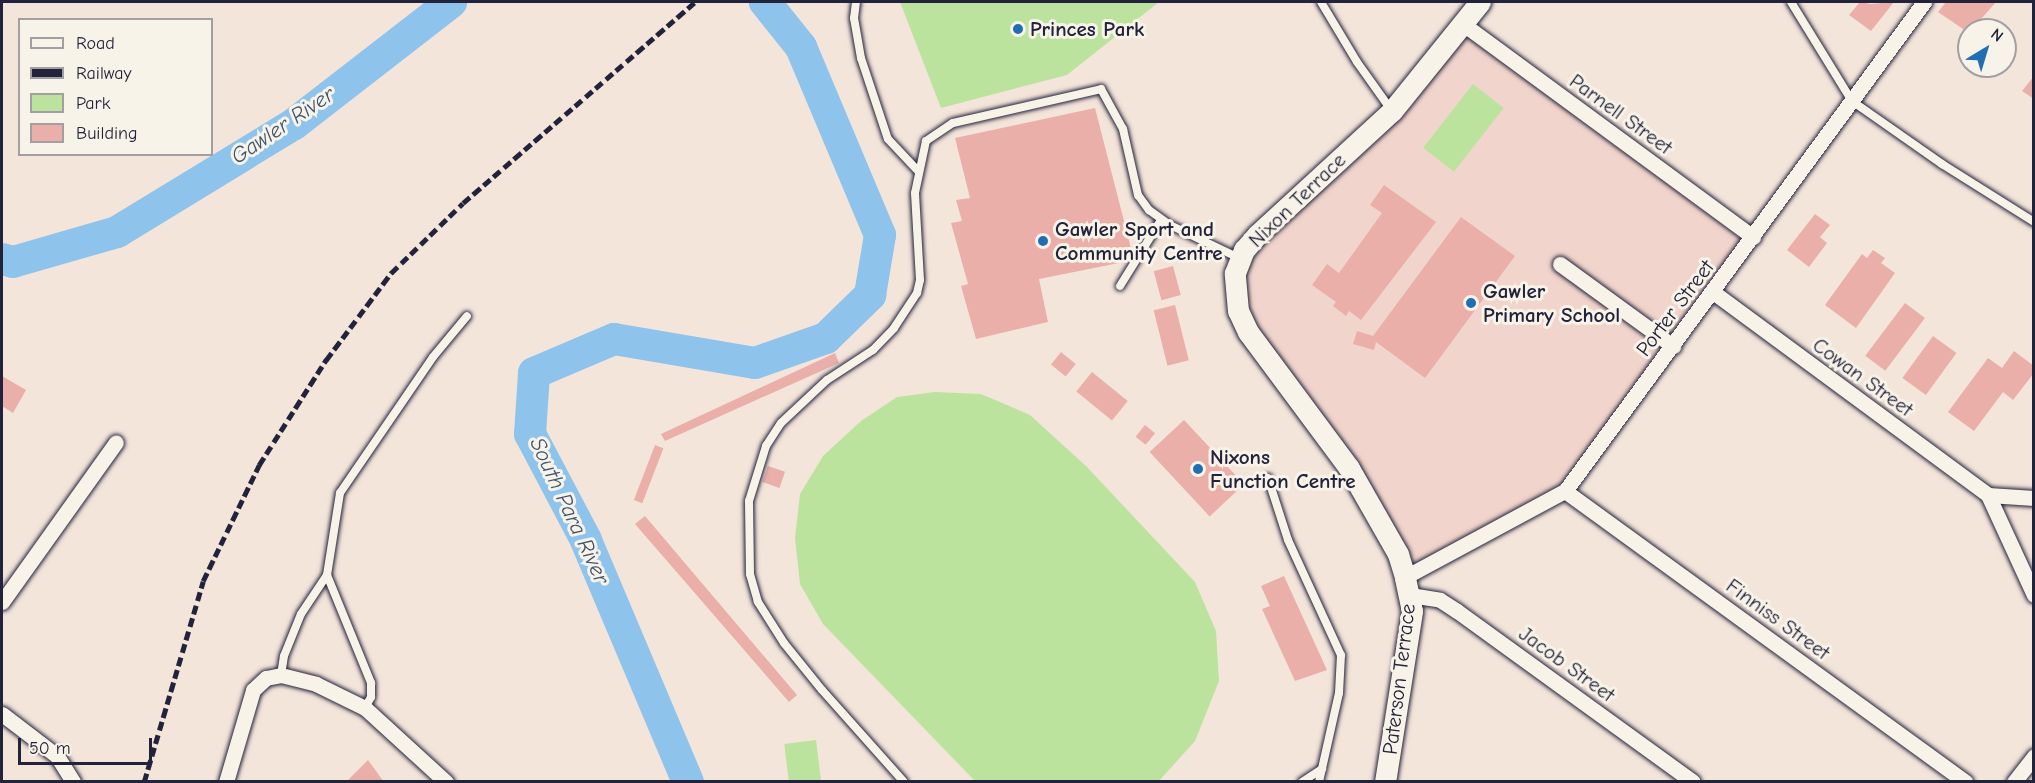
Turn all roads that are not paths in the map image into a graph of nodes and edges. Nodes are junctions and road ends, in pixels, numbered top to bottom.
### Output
1 (856, 2) edge
2 (1321, 2) edge
3 (1480, 2) edge
4 (1791, 2) edge
5 (1924, 2) edge
6 (1463, 24) junction
7 (1852, 101) junction
8 (1392, 111) junction
9 (918, 171) junction
10 (1161, 219) junction
11 (2034, 222) edge
12 (1754, 237) junction
13 (1240, 259) junction
14 (1560, 264) dead end
15 (1120, 286) dead end
16 (1713, 292) junction
17 (467, 316) dead end
18 (1673, 346) junction
19 (116, 442) dead end
20 (1268, 478) dead end
21 (1565, 491) junction
22 (1988, 495) junction
23 (2034, 498) edge
24 (327, 575) junction
25 (6, 585) edge
26 (1408, 586) junction
27 (2034, 595) edge
28 (2, 602) edge
29 (281, 675) junction
30 (365, 708) junction
31 (2, 714) edge
32 (2034, 756) edge
33 (1322, 769) junction
34 (73, 782) edge
35 (226, 782) edge
36 (447, 782) edge
37 (904, 782) edge
38 (1302, 782) edge
39 (1319, 782) edge
40 (1385, 782) edge
41 (1693, 782) edge
42 (1966, 782) edge
43 (2014, 782) edge

1 - 9 lane
2 - 8 lane
3 - 6 street, Nixon Terrace
4 - 7 lane
5 - 7 street, Porter Street
6 - 8 street, Nixon Terrace
6 - 12 street, Parnell Street
7 - 11 lane
7 - 12 street, Porter Street
8 - 13 street, Nixon Terrace
9 - 10 lane
9 - 37 lane
10 - 13 lane
10 - 15 lane
12 - 16 street, Porter Street
13 - 26 street, Nixon Terrace
14 - 18 street
16 - 18 street, Porter Street
16 - 22 street, Cowan Street
17 - 24 lane
18 - 21 street, Porter Street
19 - 25 street
20 - 33 lane
21 - 26 street, Porter Street
21 - 42 street, Finniss Street
22 - 23 street
22 - 27 street
24 - 29 lane
24 - 30 lane
25 - 28 street
26 - 40 street, Paterson Terrace
26 - 41 street, Jacob Street
29 - 30 street
29 - 35 street
30 - 36 street
31 - 34 street
32 - 43 street
33 - 38 lane
33 - 39 lane

